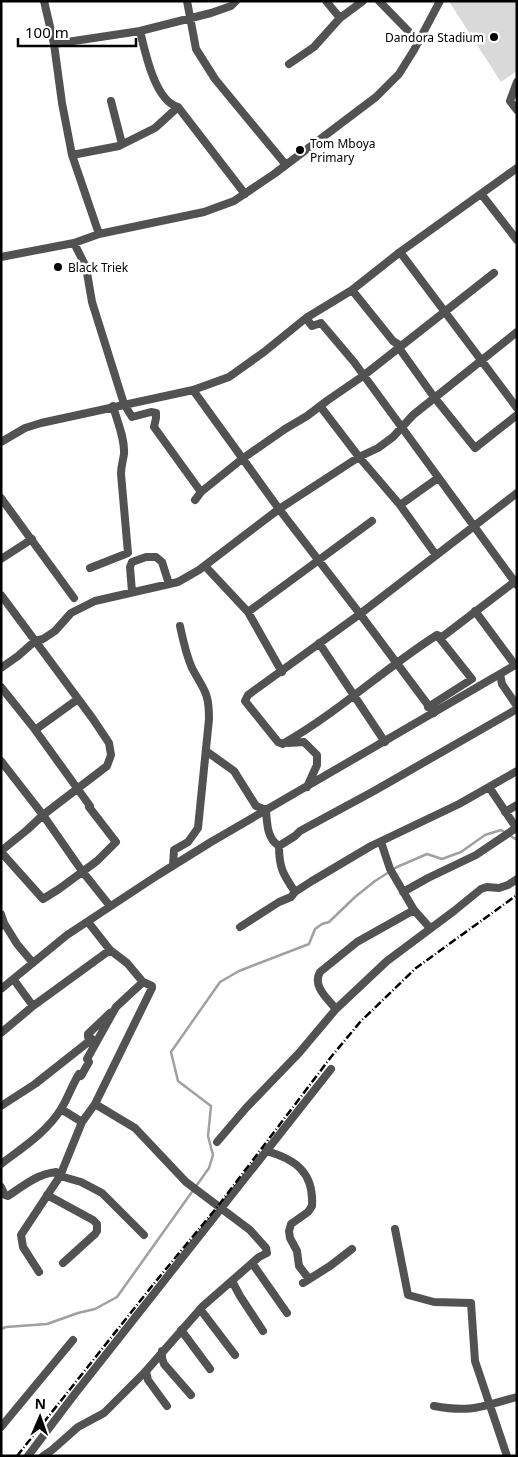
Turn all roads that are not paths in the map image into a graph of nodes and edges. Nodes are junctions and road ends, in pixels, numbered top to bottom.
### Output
1 (44, 1) edge
2 (187, 1) edge
3 (236, 1) edge
4 (326, 1) edge
5 (363, 1) edge
6 (380, 1) edge
7 (440, 1) edge
8 (190, 17) junction
9 (340, 18) junction
10 (140, 31) junction
11 (419, 42) junction
12 (54, 44) junction
13 (289, 64) dead end
14 (517, 82) edge
15 (111, 101) dead end
16 (178, 108) junction
17 (517, 110) edge
18 (122, 144) junction
19 (72, 154) junction
20 (286, 165) junction
21 (517, 168) edge
22 (245, 194) junction
23 (482, 195) junction
24 (99, 234) junction
25 (517, 240) edge
26 (74, 243) junction
27 (400, 252) junction
28 (1, 257) edge
29 (494, 272) dead end
30 (352, 290) junction
31 (445, 311) junction
32 (306, 318) junction
33 (517, 332) edge
34 (400, 347) junction
35 (481, 361) junction
36 (363, 376) junction
37 (192, 390) junction
38 (434, 398) junction
39 (124, 404) junction
40 (113, 406) junction
41 (320, 406) junction
42 (517, 408) edge
43 (517, 415) edge
44 (402, 428) junction
45 (1, 442) edge
46 (359, 457) junction
47 (242, 459) junction
48 (438, 478) junction
49 (201, 492) junction
50 (514, 495) edge
51 (1, 498) edge
52 (195, 500) dead end
53 (400, 505) junction
54 (517, 505) edge
55 (278, 510) junction
56 (372, 521) dead end
57 (474, 525) junction
58 (32, 539) junction
59 (436, 555) junction
60 (1, 560) edge
61 (318, 560) junction
62 (205, 566) junction
63 (90, 568) dead end
64 (516, 582) edge
65 (169, 584) junction
66 (132, 592) junction
67 (1, 595) edge
68 (74, 598) dead end
69 (475, 611) junction
70 (248, 612) junction
71 (360, 614) junction
72 (180, 626) dead end
73 (437, 635) junction
74 (35, 641) junction
75 (319, 643) junction
76 (396, 662) junction
77 (516, 665) edge
78 (1, 668) edge
79 (282, 672) junction
80 (500, 674) junction
81 (1, 687) edge
82 (354, 696) junction
83 (78, 699) junction
84 (428, 707) junction
85 (517, 707) edge
86 (434, 714) junction
87 (35, 730) junction
88 (385, 742) junction
89 (284, 744) junction
90 (206, 751) junction
91 (1, 761) edge
92 (517, 771) edge
93 (307, 786) junction
94 (489, 787) junction
95 (78, 789) junction
96 (517, 806) edge
97 (266, 810) junction
98 (505, 812) junction
99 (43, 814) junction
100 (516, 829) edge
101 (381, 842) junction
102 (280, 846) junction
103 (1, 851) edge
104 (173, 865) junction
105 (82, 871) junction
106 (517, 879) edge
107 (295, 892) junction
108 (403, 892) junction
109 (110, 906) junction
110 (414, 910) junction
111 (1, 914) edge
112 (88, 922) junction
113 (3, 924) edge
114 (240, 927) dead end
115 (430, 928) junction
116 (110, 950) junction
117 (33, 963) junction
118 (14, 980) junction
119 (143, 982) junction
120 (1, 989) edge
121 (33, 1006) junction
122 (336, 1009) junction
123 (1, 1033) edge
124 (94, 1041) junction
125 (331, 1069) dead end
126 (95, 1104) junction
127 (1, 1106) edge
128 (61, 1109) junction
129 (82, 1122) junction
130 (217, 1142) dead end
131 (266, 1151) junction
132 (1, 1164) edge
133 (60, 1176) junction
134 (1, 1187) edge
135 (47, 1195) junction
136 (221, 1209) junction
137 (394, 1229) dead end
138 (144, 1235) dead end
139 (352, 1249) dead end
140 (63, 1263) dead end
141 (252, 1263) junction
142 (39, 1272) dead end
143 (232, 1281) junction
144 (200, 1309) junction
145 (287, 1313) dead end
146 (181, 1330) junction
147 (264, 1331) dead end
148 (73, 1340) dead end
149 (162, 1351) junction
150 (235, 1355) dead end
151 (210, 1369) dead end
152 (146, 1371) junction
153 (191, 1395) dead end
154 (517, 1397) edge
155 (167, 1406) dead end
156 (434, 1406) dead end
157 (489, 1406) junction
158 (1, 1427) edge
159 (28, 1456) edge
160 (43, 1456) edge
161 (507, 1456) edge

1 - 12 street
2 - 8 street
3 - 8 street
4 - 9 street
5 - 9 street
6 - 11 street
7 - 11 street
8 - 10 street
8 - 20 street
9 - 13 street
10 - 12 street
10 - 16 street
11 - 20 street
12 - 19 street
14 - 17 street
15 - 18 street
16 - 18 street
16 - 22 street
18 - 19 street
19 - 24 street
20 - 22 street
21 - 23 street
22 - 24 street
23 - 25 street
23 - 27 street
24 - 26 street
26 - 28 street
26 - 39 street
27 - 30 street
27 - 31 street
29 - 31 street
30 - 32 street
30 - 34 street
31 - 34 street
31 - 35 street
32 - 36 street
32 - 37 street
33 - 35 street
34 - 36 street
34 - 38 street
35 - 38 street
35 - 42 street
36 - 41 street
36 - 44 street
37 - 39 street
37 - 47 street
38 - 43 street
38 - 44 street
39 - 40 street
39 - 49 street
40 - 45 street
40 - 63 street
41 - 46 street
41 - 47 street
44 - 46 street
44 - 48 street
46 - 53 street
46 - 55 street
47 - 49 street
47 - 55 street
48 - 53 street
48 - 57 street
49 - 52 street
50 - 54 street
50 - 57 street
51 - 58 street
53 - 59 street
55 - 61 street
55 - 62 street
56 - 61 street
57 - 59 street
57 - 64 street
58 - 60 street
58 - 68 street
59 - 71 street
61 - 70 street
61 - 71 street
62 - 65 street
62 - 70 street
64 - 69 street
65 - 66 street
65 - 66 street
66 - 74 street
67 - 74 street
69 - 73 street
69 - 77 street
70 - 79 street
71 - 75 street
71 - 76 street
72 - 90 street
73 - 76 street
73 - 84 street
74 - 78 street
74 - 83 street
75 - 79 street
75 - 82 street
76 - 82 street
76 - 84 street
77 - 80 street
79 - 89 street
80 - 85 street
80 - 86 street
81 - 87 street
82 - 88 street
82 - 89 street
83 - 87 street
83 - 95 street
84 - 86 street
85 - 102 street
86 - 88 street
87 - 95 street
88 - 93 street
89 - 93 street
90 - 97 street
90 - 104 street
91 - 99 street
92 - 94 street
93 - 97 street
94 - 98 street
94 - 101 street
95 - 99 street
95 - 105 street
96 - 98 street
97 - 102 street
97 - 104 street
98 - 100 street
99 - 103 street
99 - 105 street
100 - 108 street
101 - 107 street
101 - 108 street
102 - 107 street
103 - 105 street
104 - 109 street
105 - 109 street
106 - 115 street
107 - 114 street
108 - 110 street
109 - 112 street
110 - 115 street
110 - 122 street
111 - 113 street
112 - 116 street
112 - 117 street
113 - 117 street
115 - 122 street
116 - 119 street
116 - 121 street
117 - 118 street
118 - 120 street
118 - 121 street
119 - 124 street
119 - 126 street
121 - 123 street
122 - 130 street
124 - 127 street
124 - 128 street
125 - 131 street
126 - 129 street
126 - 136 street
128 - 129 street
128 - 132 street
129 - 133 street
131 - 136 street
131 - 139 street
133 - 134 street
133 - 135 street
133 - 138 street
135 - 140 street
135 - 142 street
136 - 141 street
136 - 159 street
137 - 157 street
141 - 143 street
141 - 145 street
143 - 144 street
143 - 147 street
144 - 146 street
144 - 150 street
146 - 149 street
146 - 151 street
148 - 158 street
149 - 152 street
149 - 153 street
152 - 155 street
152 - 160 street
154 - 157 street
156 - 157 street
157 - 161 street

